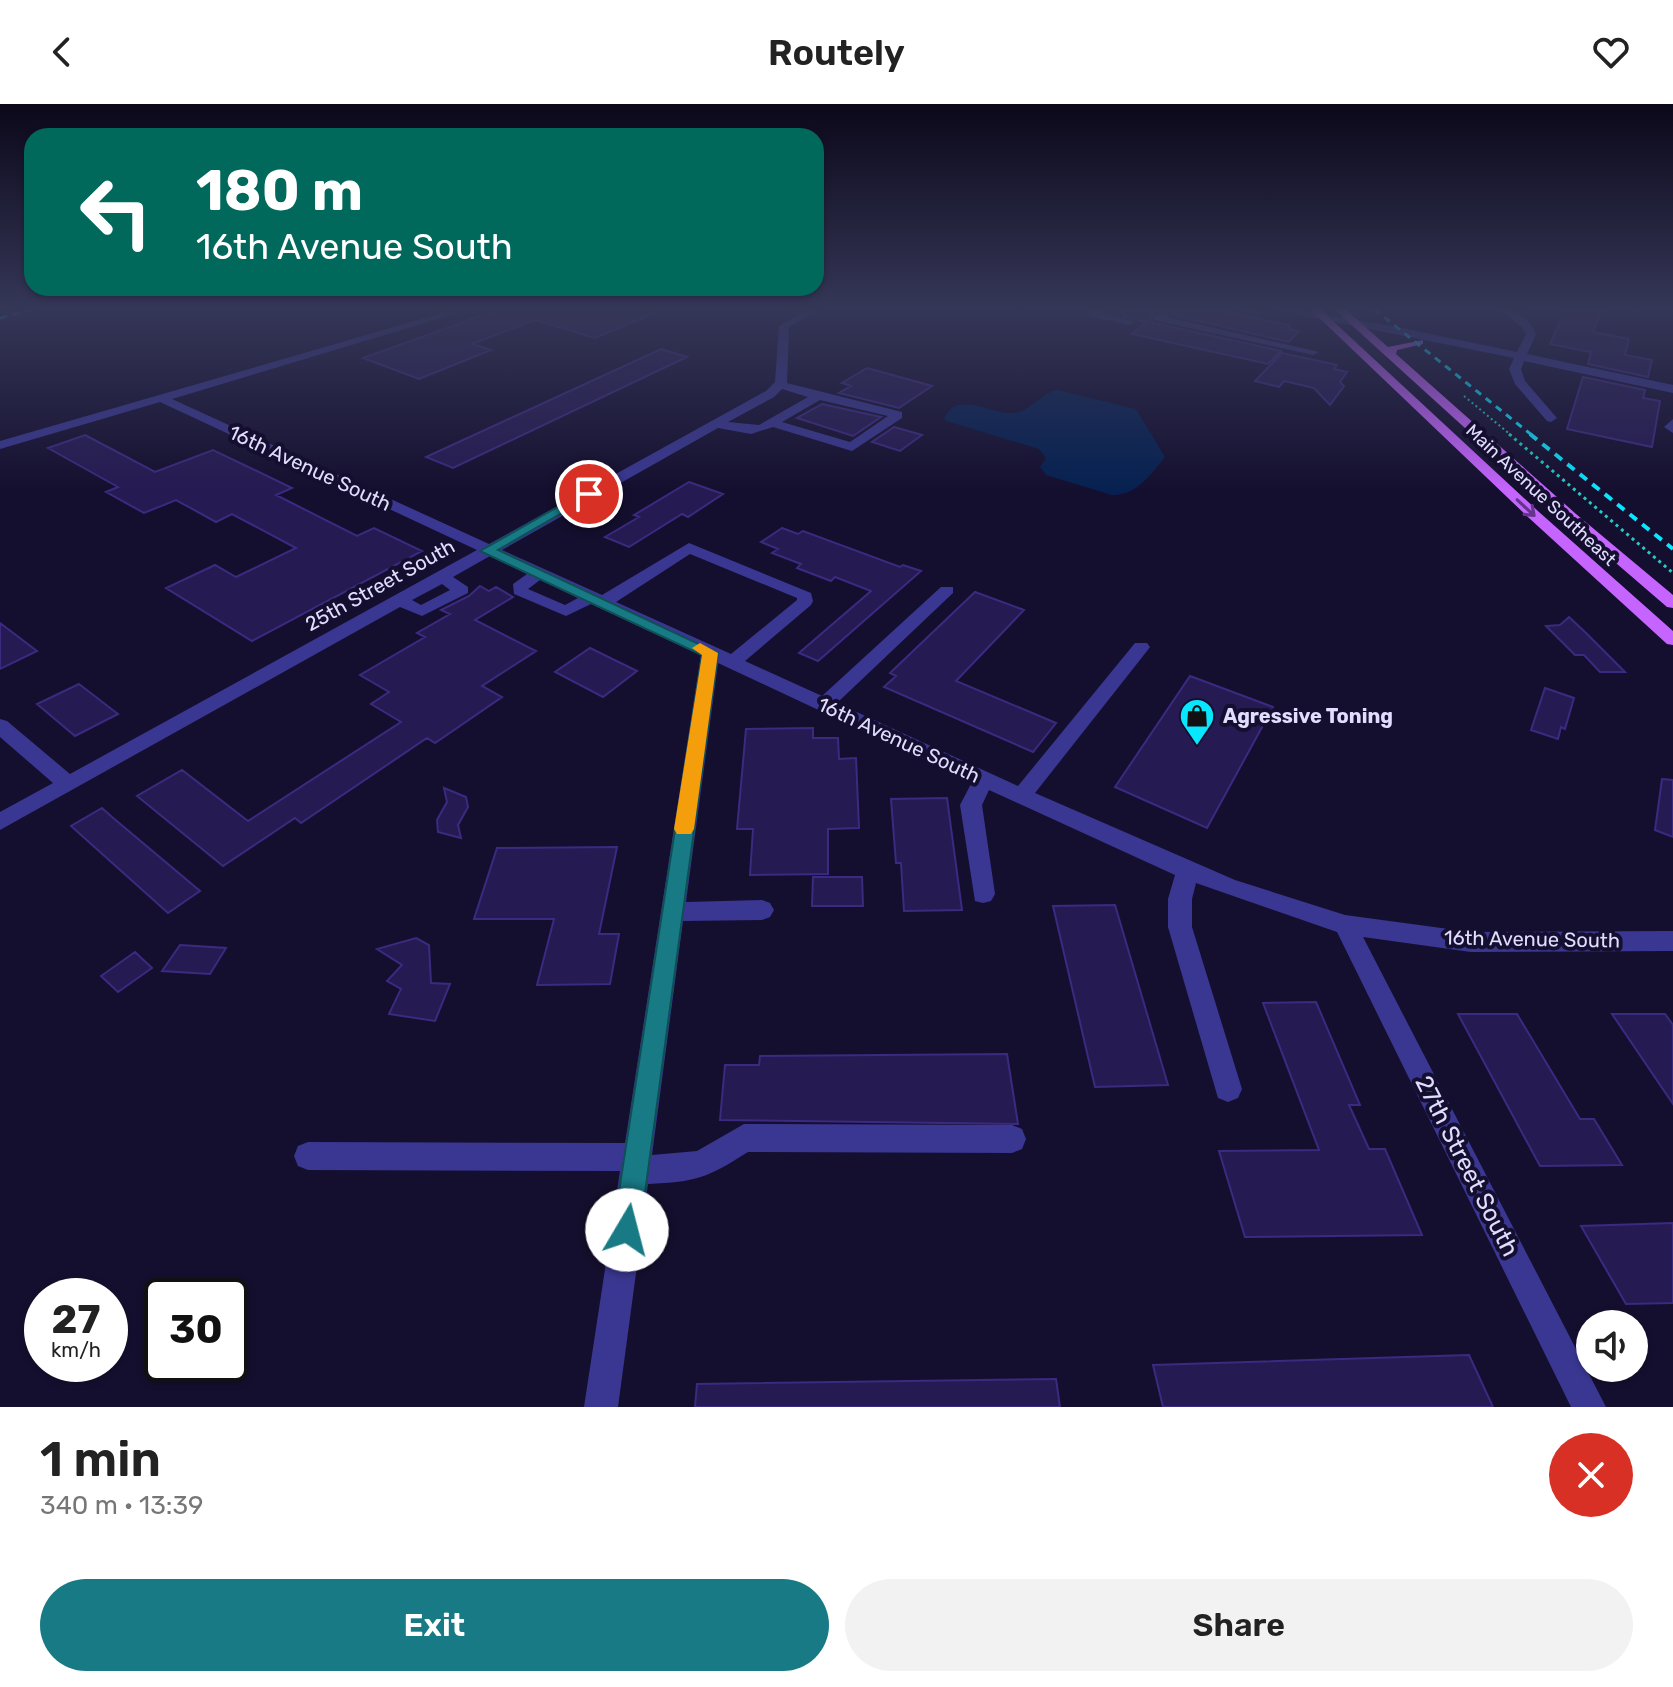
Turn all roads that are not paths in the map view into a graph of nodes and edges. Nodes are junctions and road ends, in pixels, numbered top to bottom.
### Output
1 (258, 370) edge
2 (781, 370) edge
3 (1381, 370) edge
4 (1408, 370) edge
5 (1515, 370) edge
6 (1575, 370) edge
7 (780, 385) junction
8 (1673, 389) edge
9 (818, 396) junction
10 (161, 398) junction
11 (1551, 418) dead end
12 (772, 423) junction
13 (716, 424) junction
14 (0, 445) edge
15 (487, 551) junction
16 (538, 574) junction
17 (441, 576) junction
18 (947, 590) dead end
19 (397, 600) junction
20 (596, 600) junction
21 (1673, 603) edge
22 (1673, 640) edge
23 (1141, 647) dead end
24 (721, 658) junction
25 (824, 705) junction
26 (0, 726) edge
27 (984, 779) junction
28 (68, 784) junction
29 (1021, 796) junction
30 (0, 822) edge
31 (1188, 870) junction
32 (983, 894) dead end
33 (762, 910) dead end
34 (672, 912) junction
35 (1345, 925) junction
36 (1673, 941) edge
37 (1228, 1089) dead end
38 (1012, 1139) dead end
39 (308, 1156) dead end
40 (636, 1164) junction
41 (601, 1407) edge
42 (1589, 1407) edge

1 - 10 street
2 - 7 street
3 -> 22 main road, Main Avenue Southeast
4 - 21 main road, Main Avenue Southeast
5 - 11 street
6 - 8 street
7 - 9 street
7 - 13 street, 25th Street South
9 - 12 street
9 - 12 street
10 - 14 street
10 - 15 street, 16th Avenue South
12 - 13 street
13 - 15 street, 25th Street South
15 - 16 street, 16th Avenue South
15 - 17 street, 25th Street South
16 - 20 street, 16th Avenue South
16 - 20 street
17 - 19 street, 25th Street South
17 - 19 street
18 - 25 street
19 - 28 street, 25th Street South
20 - 24 street, 16th Avenue South
20 - 24 street
23 - 29 street
24 - 25 street, 16th Avenue South
24 - 34 street
25 - 27 street, 16th Avenue South
26 - 28 street
27 - 29 street, 16th Avenue South
27 - 32 street
28 - 30 street, 25th Street South
29 - 31 street, 16th Avenue South
31 - 35 street, 16th Avenue South
31 - 37 street
33 - 34 street
34 - 40 street
35 - 36 street, 16th Avenue South
35 - 42 street, 27th Street South
38 - 40 street
39 - 40 street
40 - 41 street

